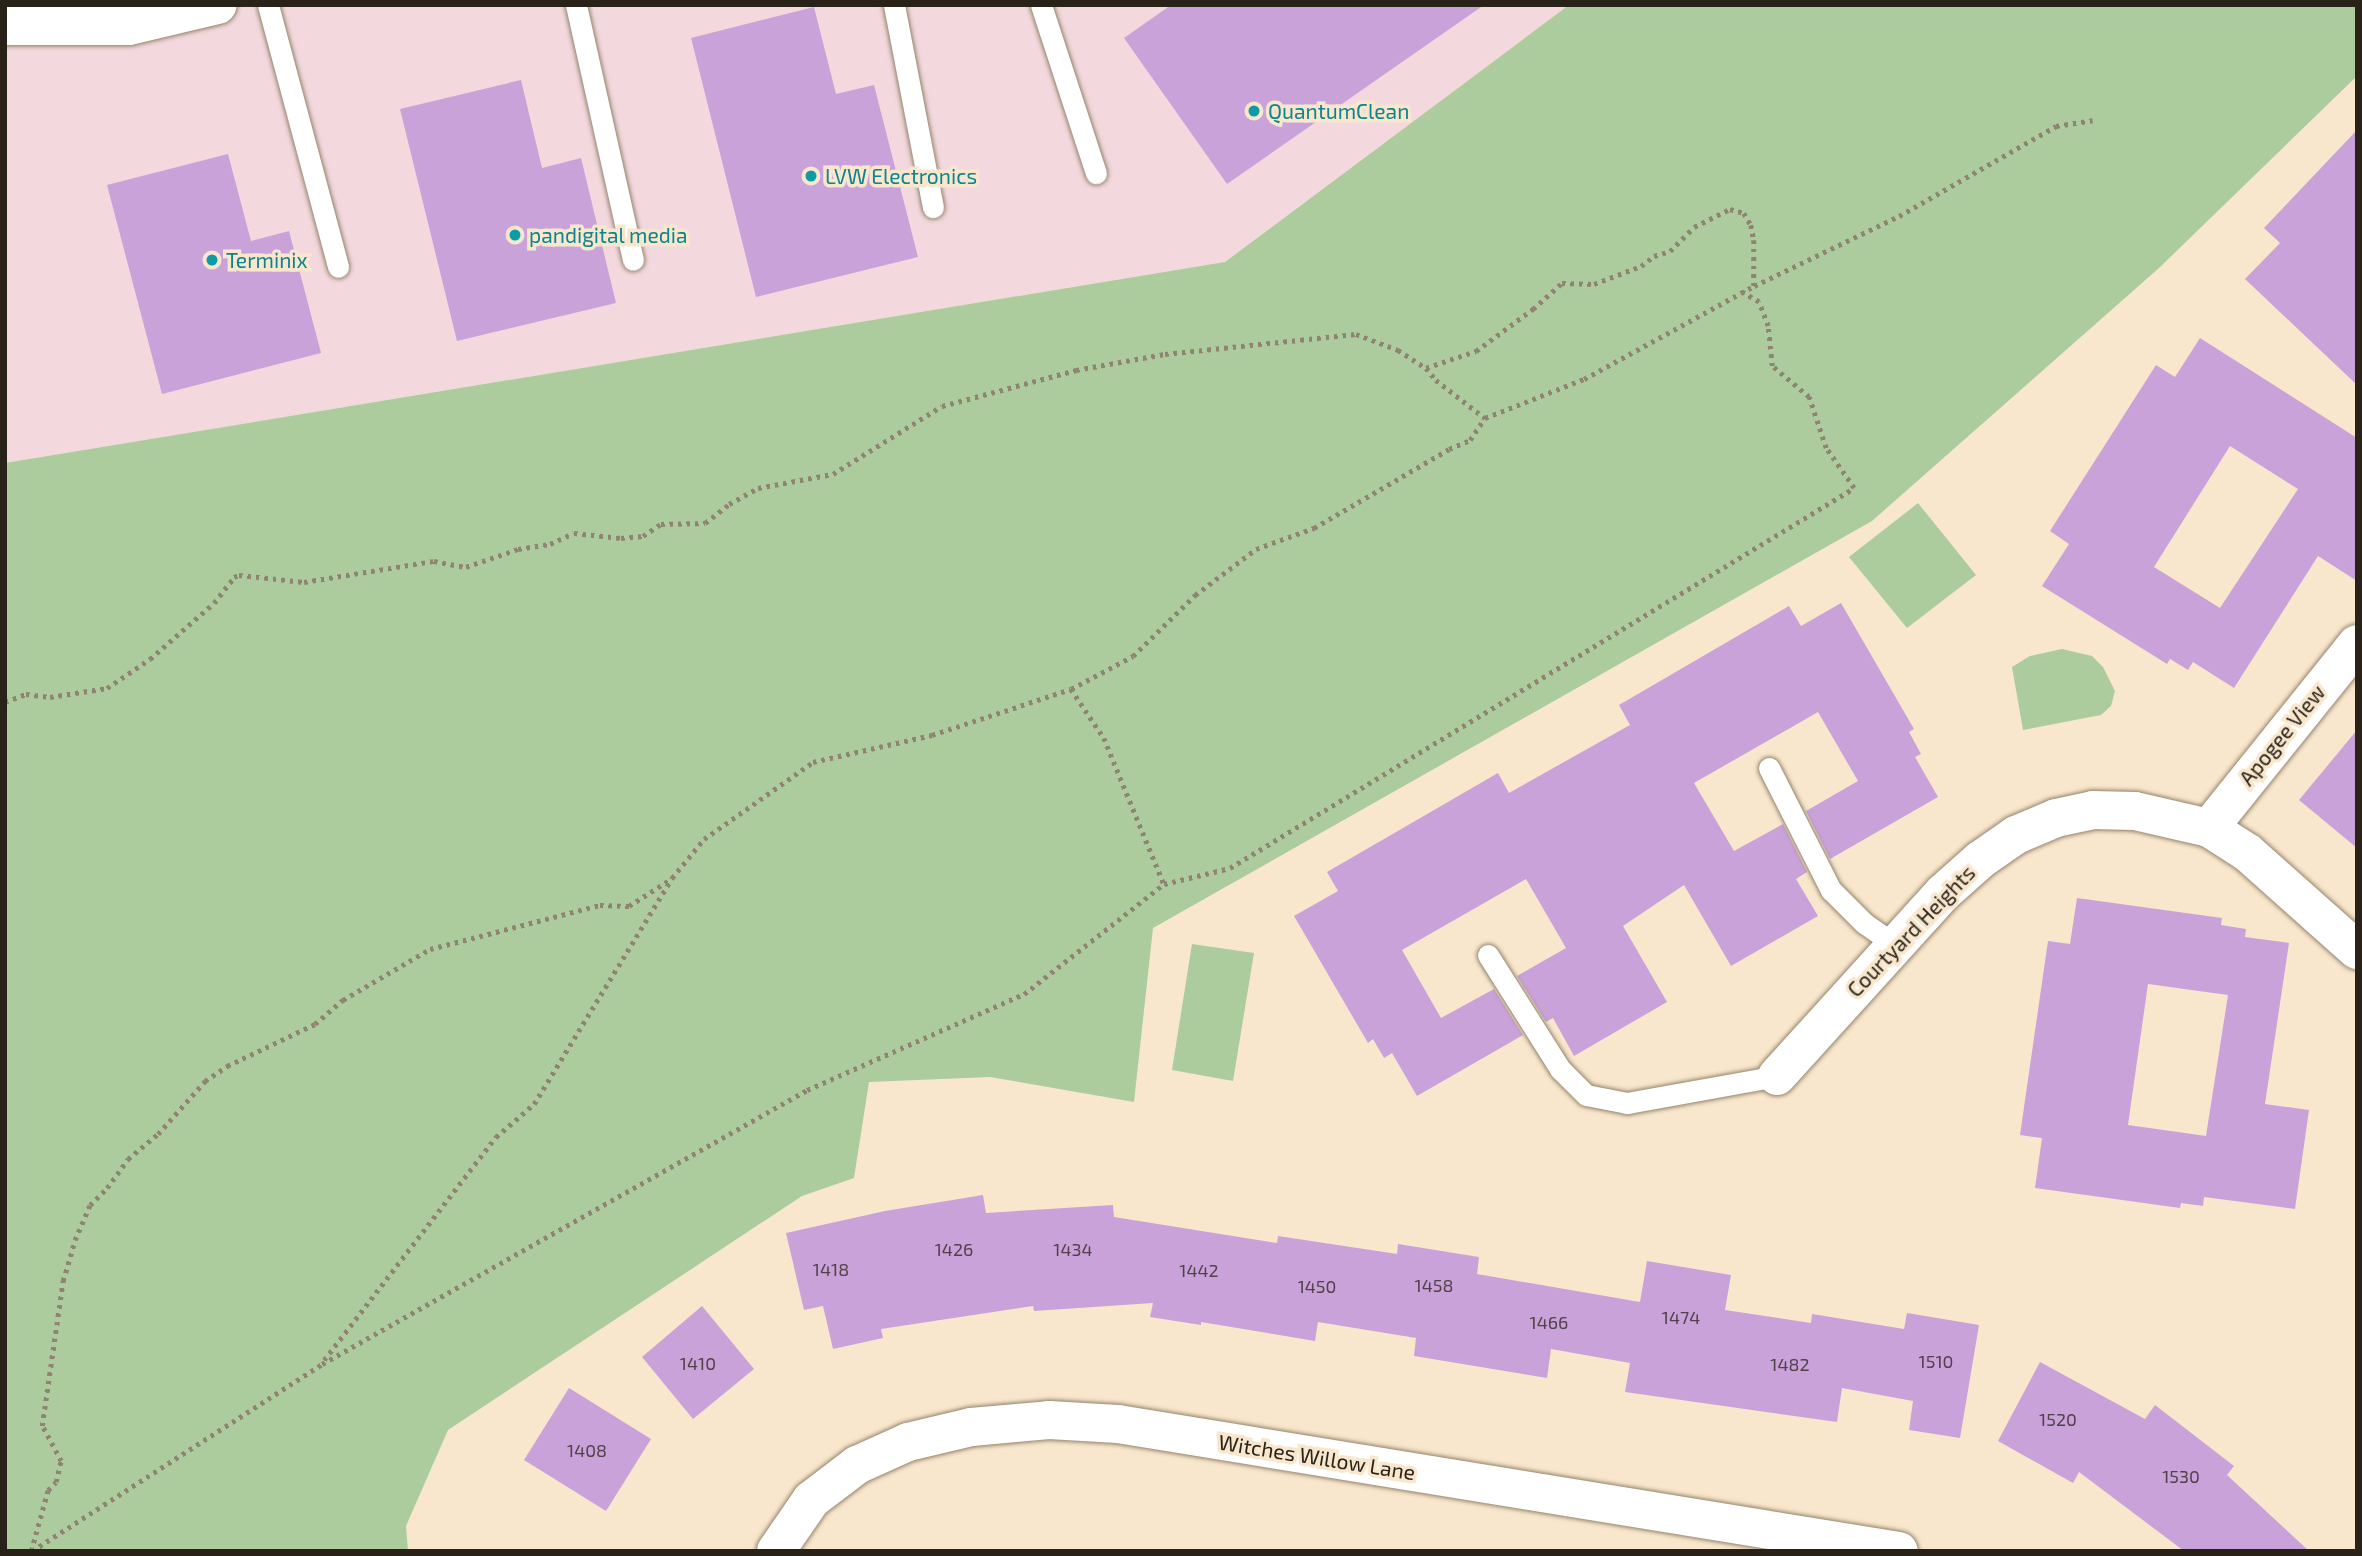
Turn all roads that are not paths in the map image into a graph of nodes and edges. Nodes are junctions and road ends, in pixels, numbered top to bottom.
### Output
1 (218, 5) edge
2 (268, 5) edge
3 (576, 5) edge
4 (894, 5) edge
5 (1041, 5) edge
6 (5, 26) edge
7 (1096, 173) dead end
8 (933, 207) dead end
9 (633, 260) dead end
10 (338, 267) dead end
11 (2357, 644) edge
12 (1769, 768) dead end
13 (2209, 828) junction
14 (1896, 944) junction
15 (2357, 950) edge
16 (1488, 955) dead end
17 (1777, 1076) joint
18 (1809, 1544) edge
19 (776, 1551) edge
20 (1899, 1551) edge

1 - 6 street
2 - 10 lane
3 - 9 lane
4 - 8 lane
5 - 7 lane
11 - 13 street, Apogee View
12 - 14 lane
13 - 14 street, Courtyard Heights
13 - 15 street, Courtyard Heights
14 - 17 street, Courtyard Heights
16 - 17 lane
18 - 19 street, Witches Willow Lane
18 - 20 street, Witches Willow Lane

